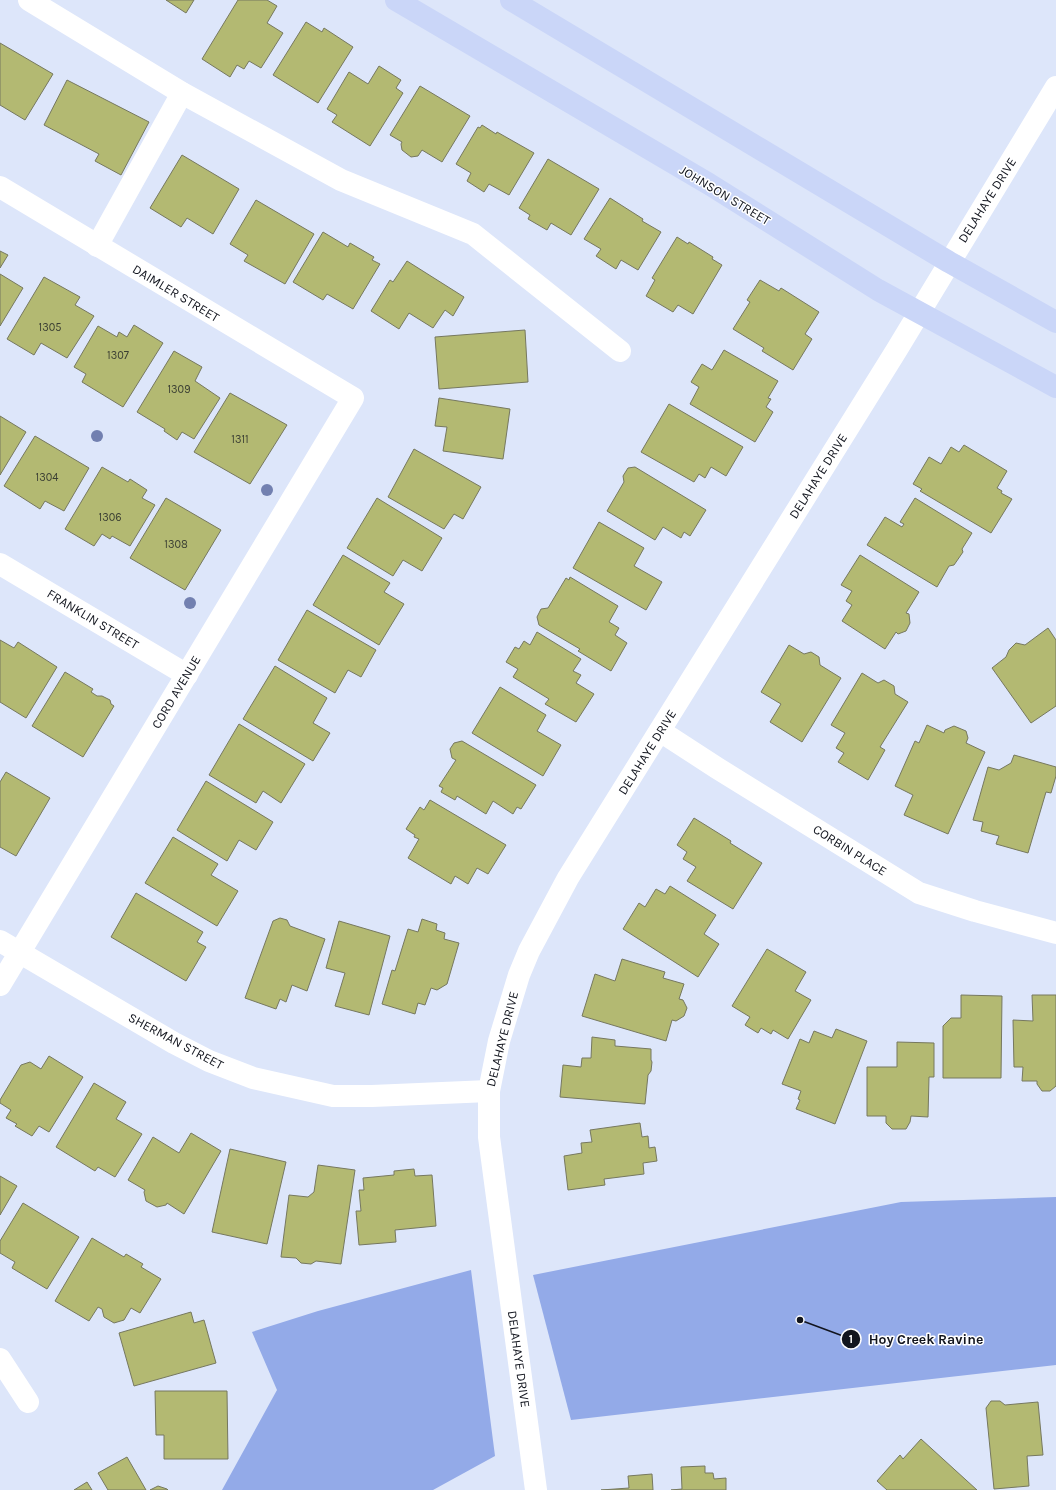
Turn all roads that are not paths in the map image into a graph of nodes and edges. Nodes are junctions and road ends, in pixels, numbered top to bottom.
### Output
1 (29, 0) edge
2 (396, 0) edge
3 (510, 0) edge
4 (1056, 87) edge
5 (182, 94) junction
6 (0, 187) edge
7 (97, 246) junction
8 (949, 262) junction
9 (919, 313) junction
10 (1056, 322) edge
11 (620, 351) dead end
12 (1056, 387) edge
13 (353, 398) joint
14 (0, 564) edge
15 (187, 675) junction
16 (660, 730) junction
17 (1056, 933) edge
18 (0, 941) edge
19 (20, 953) junction
20 (0, 985) edge
21 (489, 1091) junction
22 (0, 1359) edge
23 (28, 1402) dead end
24 (536, 1490) edge

1 - 5 street
2 - 9 main road, JOHNSON STREET
3 - 8 main road
4 - 8 street, DELAHAYE DRIVE
5 - 7 street
5 - 11 street
6 - 7 street, DAIMLER STREET
7 - 13 street, DAIMLER STREET
8 - 9 street, DELAHAYE DRIVE
8 - 10 main road
9 - 12 main road, JOHNSON STREET
9 - 16 street, DELAHAYE DRIVE
13 - 15 street, CORD AVENUE
14 - 15 street, FRANKLIN STREET
15 - 19 street, CORD AVENUE
16 - 17 street, CORBIN PLACE
16 - 21 street, DELAHAYE DRIVE
18 - 19 street, SHERMAN STREET
19 - 20 street, CORD AVENUE
19 - 21 street, SHERMAN STREET
21 - 24 street, DELAHAYE DRIVE
22 - 23 street

